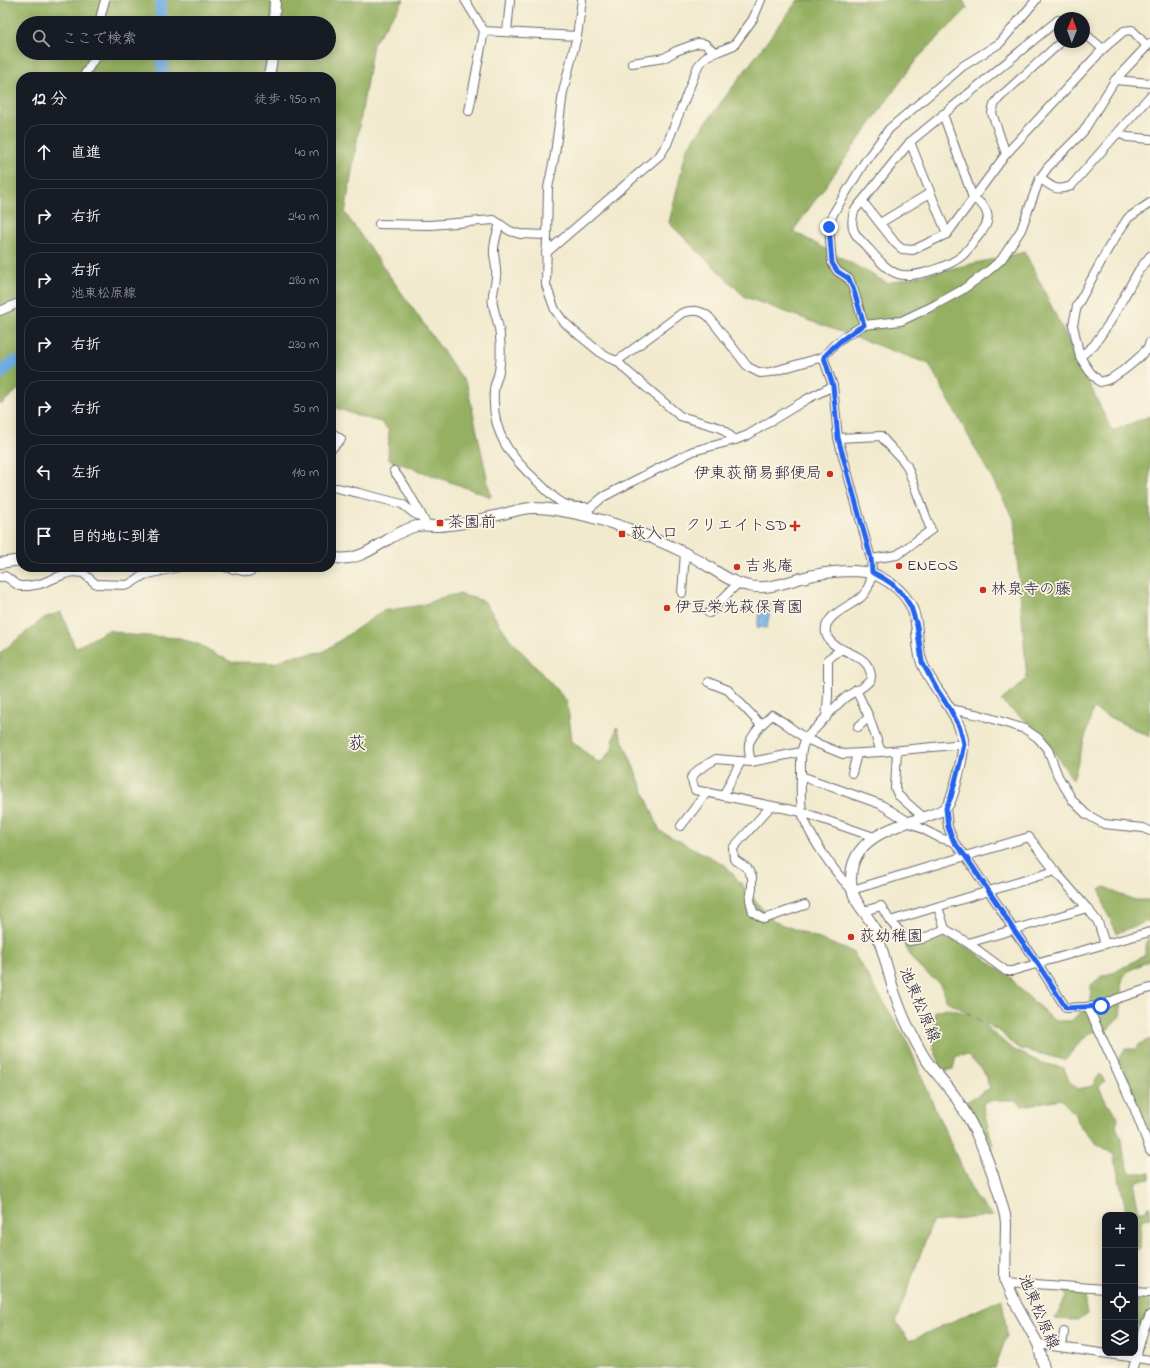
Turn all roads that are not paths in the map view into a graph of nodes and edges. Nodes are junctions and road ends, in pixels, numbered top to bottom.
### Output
1 (105, 0) edge
2 (275, 0) edge
3 (466, 0) edge
4 (510, 0) edge
5 (582, 0) edge
6 (761, 0) edge
7 (1036, 0) edge
8 (101, 16) edge
9 (274, 16) edge
10 (1054, 23) edge
11 (484, 31) junction
12 (507, 32) junction
13 (577, 36) junction
14 (1090, 38) edge
15 (1148, 45) edge
16 (1054, 48) edge
17 (1103, 49) junction
18 (715, 52) junction
19 (94, 60) edge
20 (272, 60) edge
21 (632, 63) dead end
22 (86, 72) edge
23 (270, 72) edge
24 (1115, 80) junction
25 (1150, 82) edge
26 (1150, 96) edge
27 (469, 111) dead end
28 (943, 114) junction
29 (1119, 133) junction
30 (1150, 139) edge
31 (910, 142) junction
32 (1006, 154) junction
33 (1040, 178) junction
34 (930, 193) junction
35 (973, 198) junction
36 (863, 202) junction
37 (1150, 203) edge
38 (880, 223) junction
39 (378, 224) dead end
40 (500, 224) junction
41 (946, 234) junction
42 (547, 236) junction
43 (546, 253) junction
44 (1150, 256) edge
45 (16, 304) edge
46 (0, 311) edge
47 (864, 325) junction
48 (1150, 342) edge
49 (824, 357) junction
50 (1080, 357) junction
51 (617, 361) junction
52 (833, 386) junction
53 (336, 436) edge
54 (838, 438) junction
55 (735, 440) junction
56 (336, 444) edge
57 (394, 471) dead end
58 (337, 488) dead end
59 (588, 516) junction
60 (425, 522) junction
61 (685, 553) junction
62 (871, 558) junction
63 (336, 559) edge
64 (16, 561) edge
65 (0, 563) edge
66 (73, 572) edge
67 (73, 572) edge
68 (157, 572) edge
69 (872, 572) junction
70 (0, 577) edge
71 (738, 583) junction
72 (682, 593) dead end
73 (709, 613) dead end
74 (842, 649) junction
75 (708, 682) dead end
76 (856, 690) junction
77 (950, 709) junction
78 (869, 717) junction
79 (826, 718) junction
80 (761, 725) junction
81 (858, 728) dead end
82 (806, 739) junction
83 (964, 744) junction
84 (897, 751) junction
85 (801, 752) junction
86 (881, 752) junction
87 (857, 754) junction
88 (741, 762) junction
89 (751, 762) junction
90 (852, 773) dead end
91 (801, 776) junction
92 (707, 792) junction
93 (723, 796) junction
94 (771, 806) junction
95 (946, 808) junction
96 (802, 812) junction
97 (923, 817) junction
98 (909, 822) junction
99 (681, 826) dead end
100 (1150, 831) edge
101 (874, 837) junction
102 (954, 842) junction
103 (966, 857) junction
104 (1054, 872) junction
105 (852, 890) junction
106 (989, 892) junction
107 (805, 905) dead end
108 (938, 907) junction
109 (1087, 908) junction
110 (864, 911) junction
111 (890, 921) junction
112 (945, 929) junction
113 (1013, 929) junction
114 (1150, 932) edge
115 (968, 943) junction
116 (1105, 944) junction
117 (1038, 964) junction
118 (1150, 988) edge
119 (1088, 1007) junction
120 (1148, 1138) edge
121 (1150, 1151) edge
122 (1007, 1282) junction
123 (1102, 1290) edge
124 (1138, 1292) edge
125 (1150, 1293) edge
126 (1150, 1315) edge
127 (1064, 1332) dead end
128 (1038, 1344) junction
129 (1062, 1347) junction
130 (1135, 1358) junction
131 (1150, 1360) edge
132 (1044, 1368) edge
133 (1133, 1368) edge

1 - 8 street
2 - 9 main road
3 - 11 street
4 - 12 street
5 - 13 street
6 - 18 street
7 - 47 street
10 - 28 street
11 - 12 street
11 - 27 street
12 - 13 street
13 - 42 street
14 - 17 street
15 - 17 street
15 - 24 street
16 - 32 street
17 - 32 street
18 - 21 street
18 - 43 street
19 - 22 street
20 - 23 main road
24 - 25 street
24 - 33 street
26 - 29 street
28 - 31 street
28 - 35 street
29 - 30 street
29 - 33 street
31 - 34 street
31 - 36 street
32 - 35 street
33 - 47 street
34 - 38 street
34 - 41 street
35 - 36 street
35 - 41 street
36 - 38 street
37 - 50 street
38 - 41 street
39 - 40 street
40 - 42 street
40 - 59 street
42 - 43 street
43 - 51 street
44 - 50 street
45 - 46 street
47 - 49 street
48 - 50 street
49 - 51 street
49 - 52 street
51 - 55 street
52 - 54 street
52 - 55 street
53 - 56 street
54 - 62 street
54 - 62 street
55 - 59 street
57 - 60 street
58 - 60 street
59 - 60 main road
59 - 61 main road
60 - 63 main road
61 - 71 main road
61 - 72 street
62 - 69 street
64 - 65 main road
66 - 70 street
67 - 68 street
69 - 71 main road
69 - 74 street
69 - 77 main road
71 - 73 street
74 - 76 street
74 - 79 street
75 - 80 street
76 - 78 street
76 - 79 street
77 - 83 main road
77 - 100 street
78 - 81 street
78 - 86 street
79 - 82 street
80 - 82 street
80 - 89 street
82 - 85 street
82 - 87 street
83 - 84 street
83 - 95 main road
84 - 86 street
84 - 97 street
85 - 89 street
85 - 91 street
86 - 87 street
87 - 90 street
88 - 89 street
88 - 92 street
88 - 93 street
91 - 96 street
91 - 98 street
92 - 93 street
92 - 99 street
93 - 94 street
94 - 96 street
94 - 107 street
95 - 97 main road
95 - 102 street
96 - 101 street
96 - 105 street
97 - 98 main road
98 - 101 main road
98 - 102 street
101 - 105 main road
102 - 103 street
103 - 104 street
103 - 105 street
103 - 106 street
104 - 106 street
104 - 109 street
105 - 110 main road, 池東松原線
106 - 108 street
106 - 113 street
108 - 111 street
108 - 112 street
109 - 113 street
109 - 116 street
110 - 111 street
110 - 122 main road, 池東松原線
111 - 112 street
112 - 115 street
113 - 115 street
113 - 117 street
114 - 116 street
115 - 117 street
116 - 117 street
117 - 119 street
118 - 119 street
119 - 120 street
120 - 121 street
122 - 123 street
122 - 128 main road, 池東松原線
124 - 125 street
126 - 130 street
127 - 129 street
128 - 129 street
128 - 132 main road, 池東松原線
129 - 130 street
130 - 131 street
130 - 133 street

